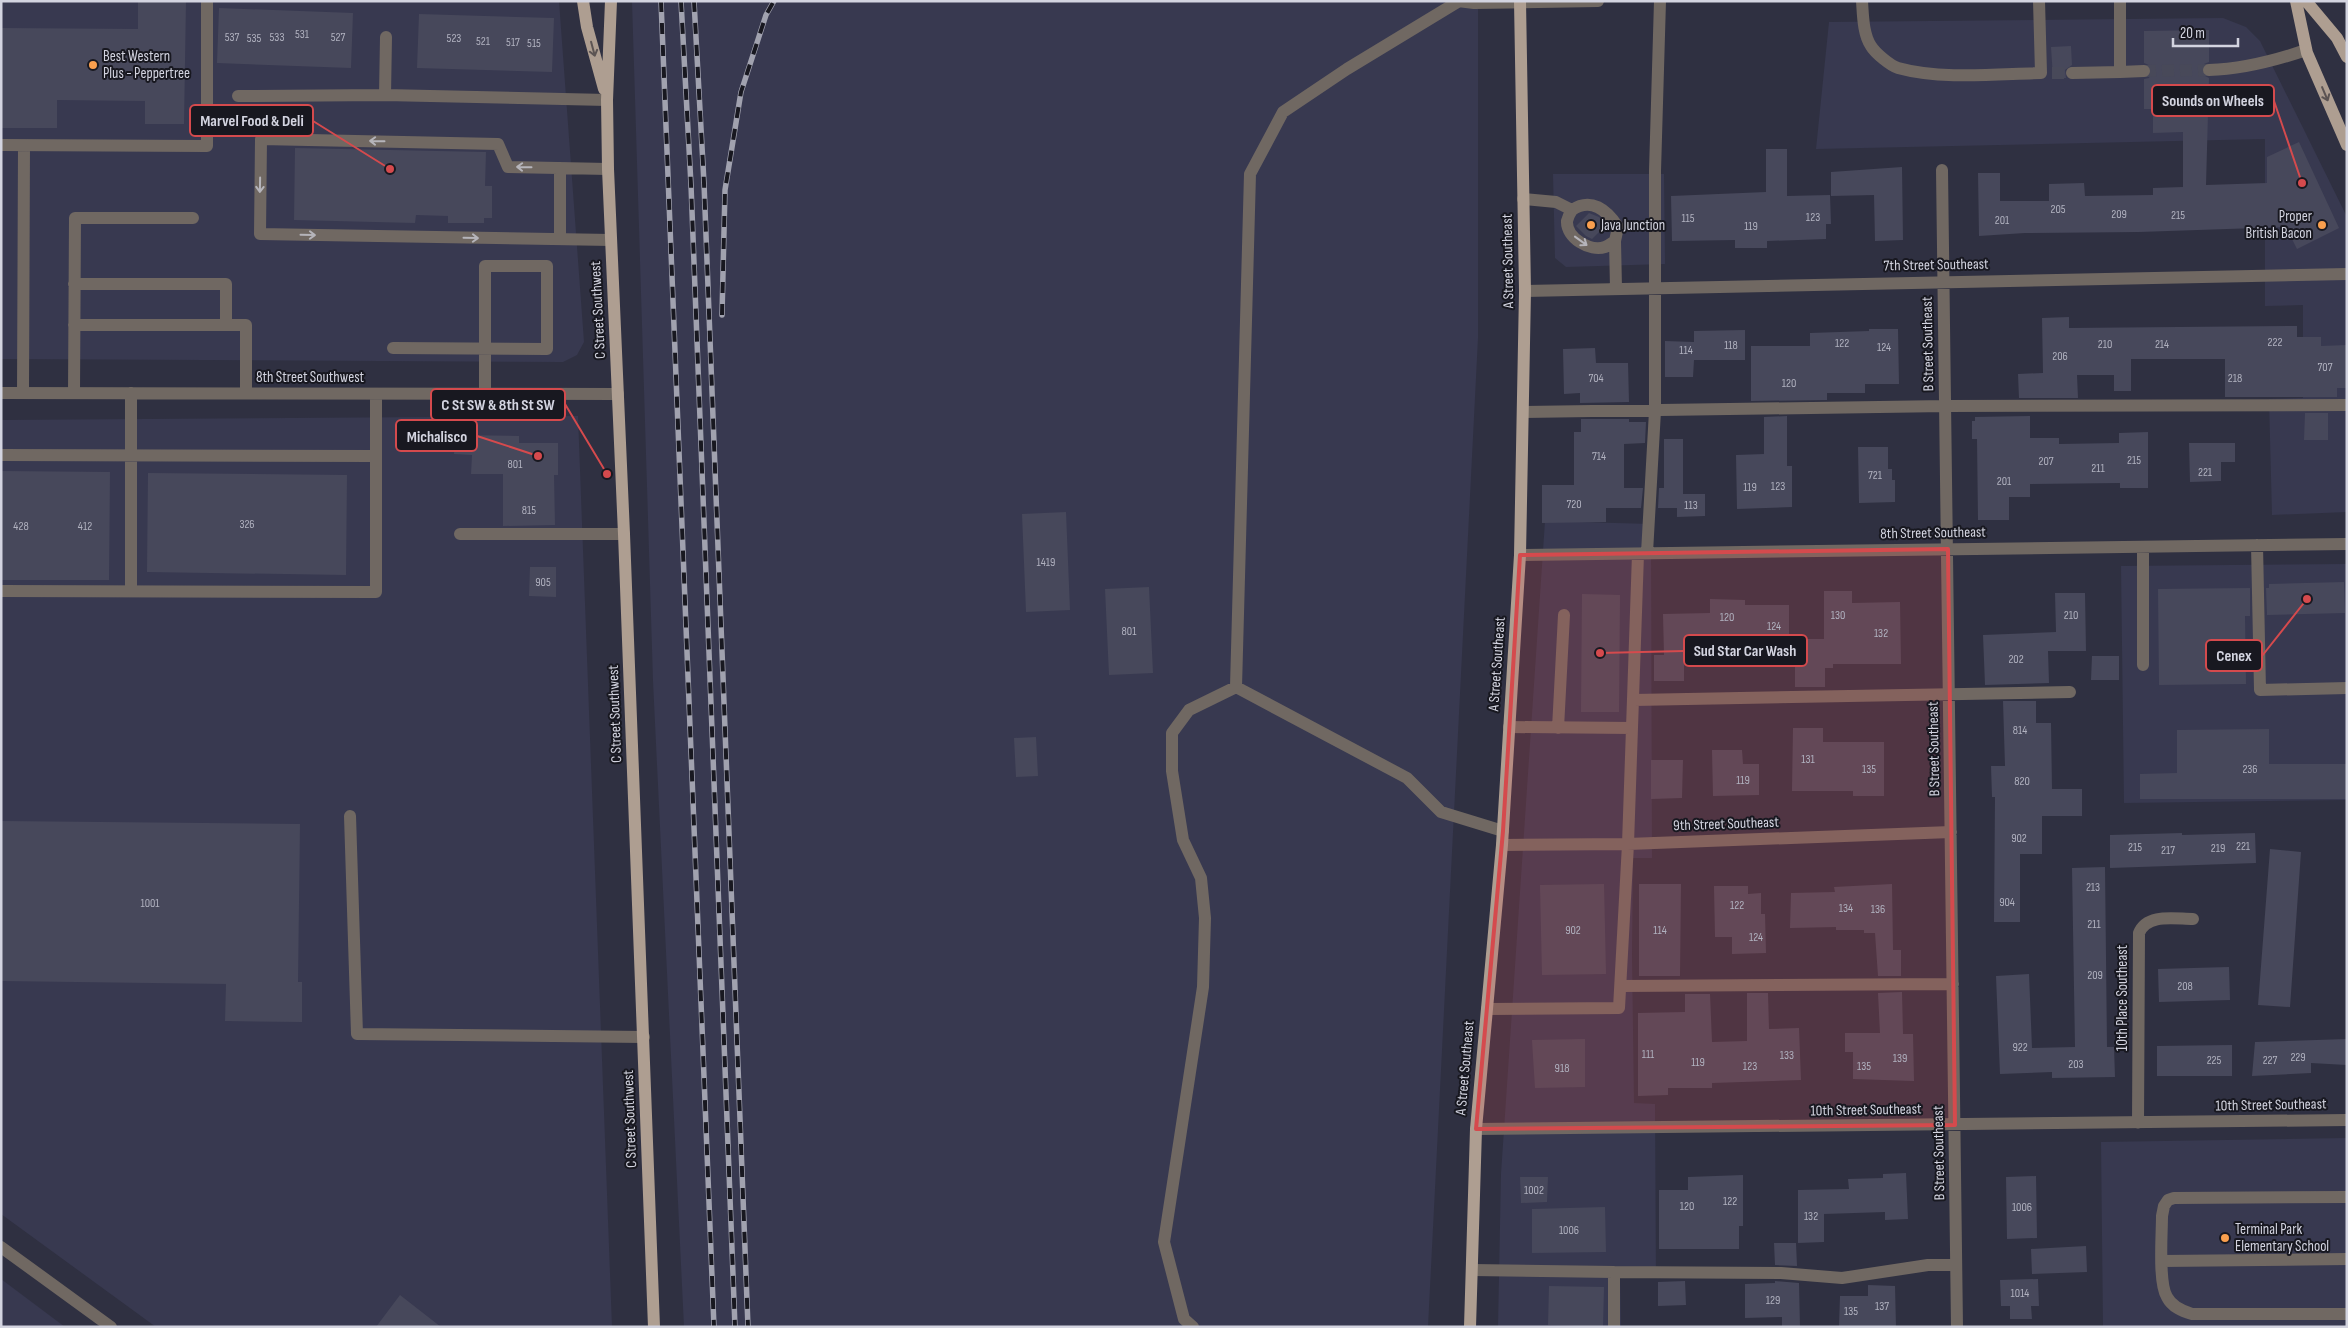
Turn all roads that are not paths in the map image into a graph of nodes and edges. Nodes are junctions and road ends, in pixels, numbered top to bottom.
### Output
1 (207, 1) edge
2 (583, 1) edge
3 (611, 1) edge
4 (1458, 1) edge
5 (1598, 1) edge
6 (1660, 1) edge
7 (1862, 1) edge
8 (2039, 1) edge
9 (2120, 1) edge
10 (2296, 1) edge
11 (2306, 1) edge
12 (1519, 2) edge
13 (386, 37) dead end
14 (2306, 50) junction
15 (2347, 57) edge
16 (2209, 70) tunnel mouth
17 (2144, 71) tunnel mouth
18 (2120, 72) junction
19 (2072, 73) tunnel mouth
20 (385, 95) junction
21 (238, 96) dead end
22 (607, 100) junction
23 (1, 145) edge
24 (2347, 145) edge
25 (24, 146) junction
26 (560, 168) junction
27 (608, 169) junction
28 (1942, 170) dead end
29 (1523, 199) junction
30 (1572, 210) junction
31 (193, 218) dead end
32 (560, 239) junction
33 (611, 240) junction
34 (1615, 241) junction
35 (2347, 274) edge
36 (1943, 281) junction
37 (74, 284) junction
38 (1616, 288) junction
39 (1656, 288) junction
40 (1525, 291) junction
41 (74, 325) junction
42 (226, 325) junction
43 (393, 348) dead end
44 (485, 348) junction
45 (1, 393) edge
46 (23, 393) junction
47 (74, 393) junction
48 (131, 393) junction
49 (246, 393) junction
50 (376, 394) junction
51 (485, 394) junction
52 (618, 394) junction
53 (2347, 405) edge
54 (1946, 406) junction
55 (1655, 411) junction
56 (1523, 412) junction
57 (1, 455) edge
58 (131, 455) junction
59 (376, 456) junction
60 (460, 534) dead end
61 (624, 534) junction
62 (2347, 544) edge
63 (2257, 545) junction
64 (2143, 547) junction
65 (1948, 549) junction
66 (1643, 554) junction
67 (1520, 555) junction
68 (1, 591) edge
69 (131, 591) junction
70 (1564, 615) dead end
71 (2143, 665) dead end
72 (1236, 687) junction
73 (2347, 688) edge
74 (2070, 692) dead end
75 (1950, 694) junction
76 (1634, 700) junction
77 (1509, 727) junction
78 (1558, 728) junction
79 (1632, 728) junction
80 (350, 816) dead end
81 (1503, 830) junction
82 (1951, 832) junction
83 (1628, 844) junction
84 (1502, 845) junction
85 (2193, 919) dead end
86 (1953, 984) junction
87 (1621, 986) junction
88 (1487, 1009) junction
89 (644, 1036) junction
90 (2347, 1120) edge
91 (2138, 1123) junction
92 (1955, 1125) junction
93 (1476, 1129) junction
94 (2347, 1197) edge
95 (1, 1246) edge
96 (2347, 1259) edge
97 (2162, 1261) junction
98 (1956, 1265) junction
99 (1472, 1270) junction
100 (1614, 1272) junction
101 (2347, 1314) edge
102 (111, 1327) edge
103 (654, 1327) edge
104 (1193, 1327) edge
105 (1470, 1327) edge
106 (1614, 1327) edge
107 (1957, 1327) edge

1 - 25 street
2 -> 22 main road, C Street Southwest
3 - 22 main road, C Street Southwest
4 - 12 street
4 - 72 street
5 - 12 street
6 - 39 street
7 - 8 street
9 - 18 street
10 - 14 main road
11 - 15 main road
12 - 29 main road, A Street Southeast
13 - 20 street
14 - 16 street
14 -> 24 main road
17 - 18 street
18 - 19 street
20 - 21 street
20 - 22 street
22 - 27 main road, C Street Southwest
23 - 25 street
25 - 46 street
26 - 27 street
26 - 32 street
26 -> 32 street
27 - 33 main road, C Street Southwest
28 - 36 street, B Street Southeast
29 - 30 street
29 - 40 main road, A Street Southeast
30 - 34 street
30 -> 34 street
31 - 37 street
32 - 33 street
33 - 52 main road, C Street Southwest
34 - 38 street
35 - 36 street, 7th Street Southeast
36 - 39 street, 7th Street Southeast
36 - 54 street, B Street Southeast
37 - 41 street
37 - 42 street
38 - 39 street, 7th Street Southeast
38 - 40 street, 7th Street Southeast
39 - 55 street
40 - 56 main road, A Street Southeast
41 - 42 street
41 - 47 street
42 - 49 street
43 - 44 street
44 - 44 street
44 - 51 street
45 - 46 street, 8th Street Southwest
46 - 47 street, 8th Street Southwest
47 - 48 street, 8th Street Southwest
48 - 49 street, 8th Street Southwest
48 - 58 street
49 - 50 street, 8th Street Southwest
50 - 51 street, 8th Street Southwest
50 - 59 street
51 - 52 street, 8th Street Southwest
52 - 61 main road, C Street Southwest
53 - 54 street
54 - 55 street
54 - 65 street, B Street Southeast
55 - 56 street
55 - 66 street
56 - 67 main road, A Street Southeast
57 - 58 street
58 - 59 street
58 - 69 street
59 - 69 street
60 - 61 street
61 - 89 main road, C Street Southwest
62 - 63 street, 8th Street Southeast
63 - 64 street, 8th Street Southeast
63 - 73 street
64 - 65 street, 8th Street Southeast
64 - 71 street
65 - 66 street, 8th Street Southeast
65 - 75 street, B Street Southeast
66 - 67 street, 8th Street Southeast
66 - 76 street
67 - 77 main road, A Street Southeast
68 - 69 street
70 - 78 street
72 - 81 street
72 - 104 street
74 - 75 street
75 - 76 street
75 - 82 street, B Street Southeast
76 - 79 street
77 - 78 street
77 - 81 main road, A Street Southeast
78 - 79 street
79 - 83 street
80 - 89 street
81 - 84 main road, A Street Southeast
82 - 83 street, 9th Street Southeast
82 - 86 street, B Street Southeast
83 - 84 street, 9th Street Southeast
83 - 87 street
84 - 88 main road, A Street Southeast
85 - 91 street, 10th Place Southeast
86 - 87 street
86 - 92 street, B Street Southeast
87 - 88 street
88 - 93 main road, A Street Southeast
89 - 103 main road, C Street Southwest
90 - 91 street, 10th Street Southeast
91 - 92 street, 10th Street Southeast
92 - 93 street, 10th Street Southeast
92 - 98 street, B Street Southeast
93 - 99 main road, A Street Southeast
94 - 97 street
95 - 102 street
96 - 97 street
97 - 101 street
98 - 100 street
98 - 107 street, B Street Southeast
99 - 100 street
99 - 105 main road, A Street Southeast
100 - 106 street

